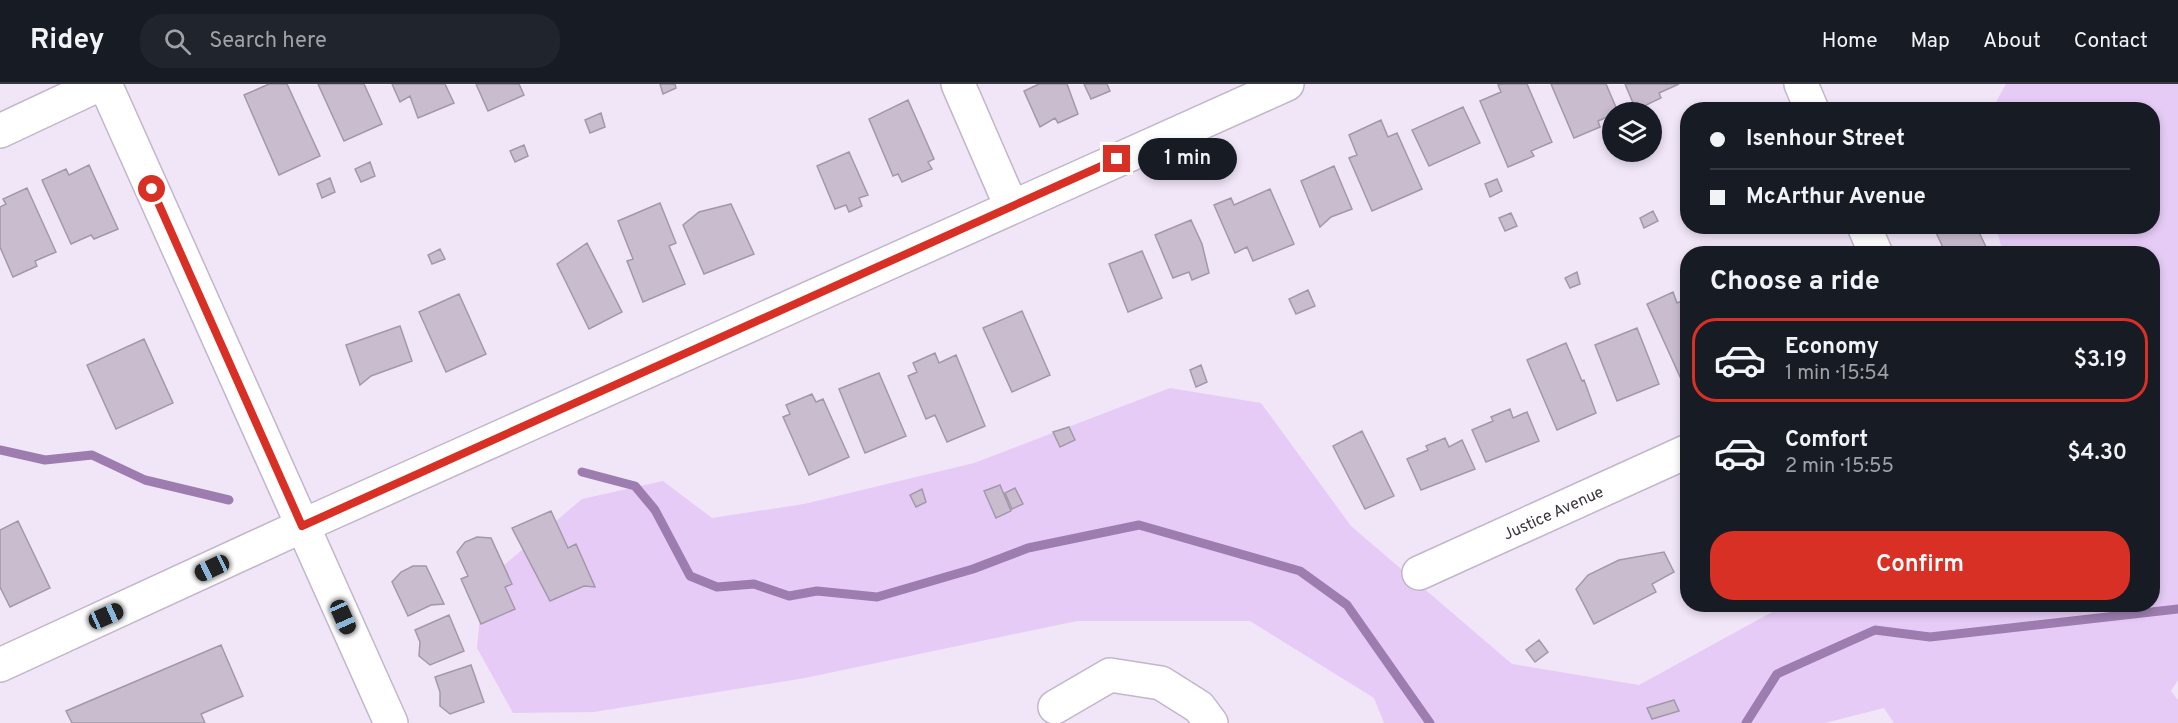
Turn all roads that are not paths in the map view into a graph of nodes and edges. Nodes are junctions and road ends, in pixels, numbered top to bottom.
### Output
1 (100, 84) edge
2 (105, 84) edge
3 (958, 84) edge
4 (1287, 84) edge
5 (1801, 84) edge
6 (1809, 102) edge
7 (0, 131) edge
8 (1011, 206) junction
9 (1680, 455) edge
10 (302, 526) junction
11 (1419, 573) dead end
12 (0, 665) edge
13 (1055, 707) dead end
14 (392, 723) edge
15 (1210, 723) edge

1 - 7 street
2 - 10 street
3 - 8 street
4 - 8 street
5 - 6 street
8 - 10 street
9 - 11 street, Justice Avenue
10 - 12 street
10 - 14 street
13 - 15 street

